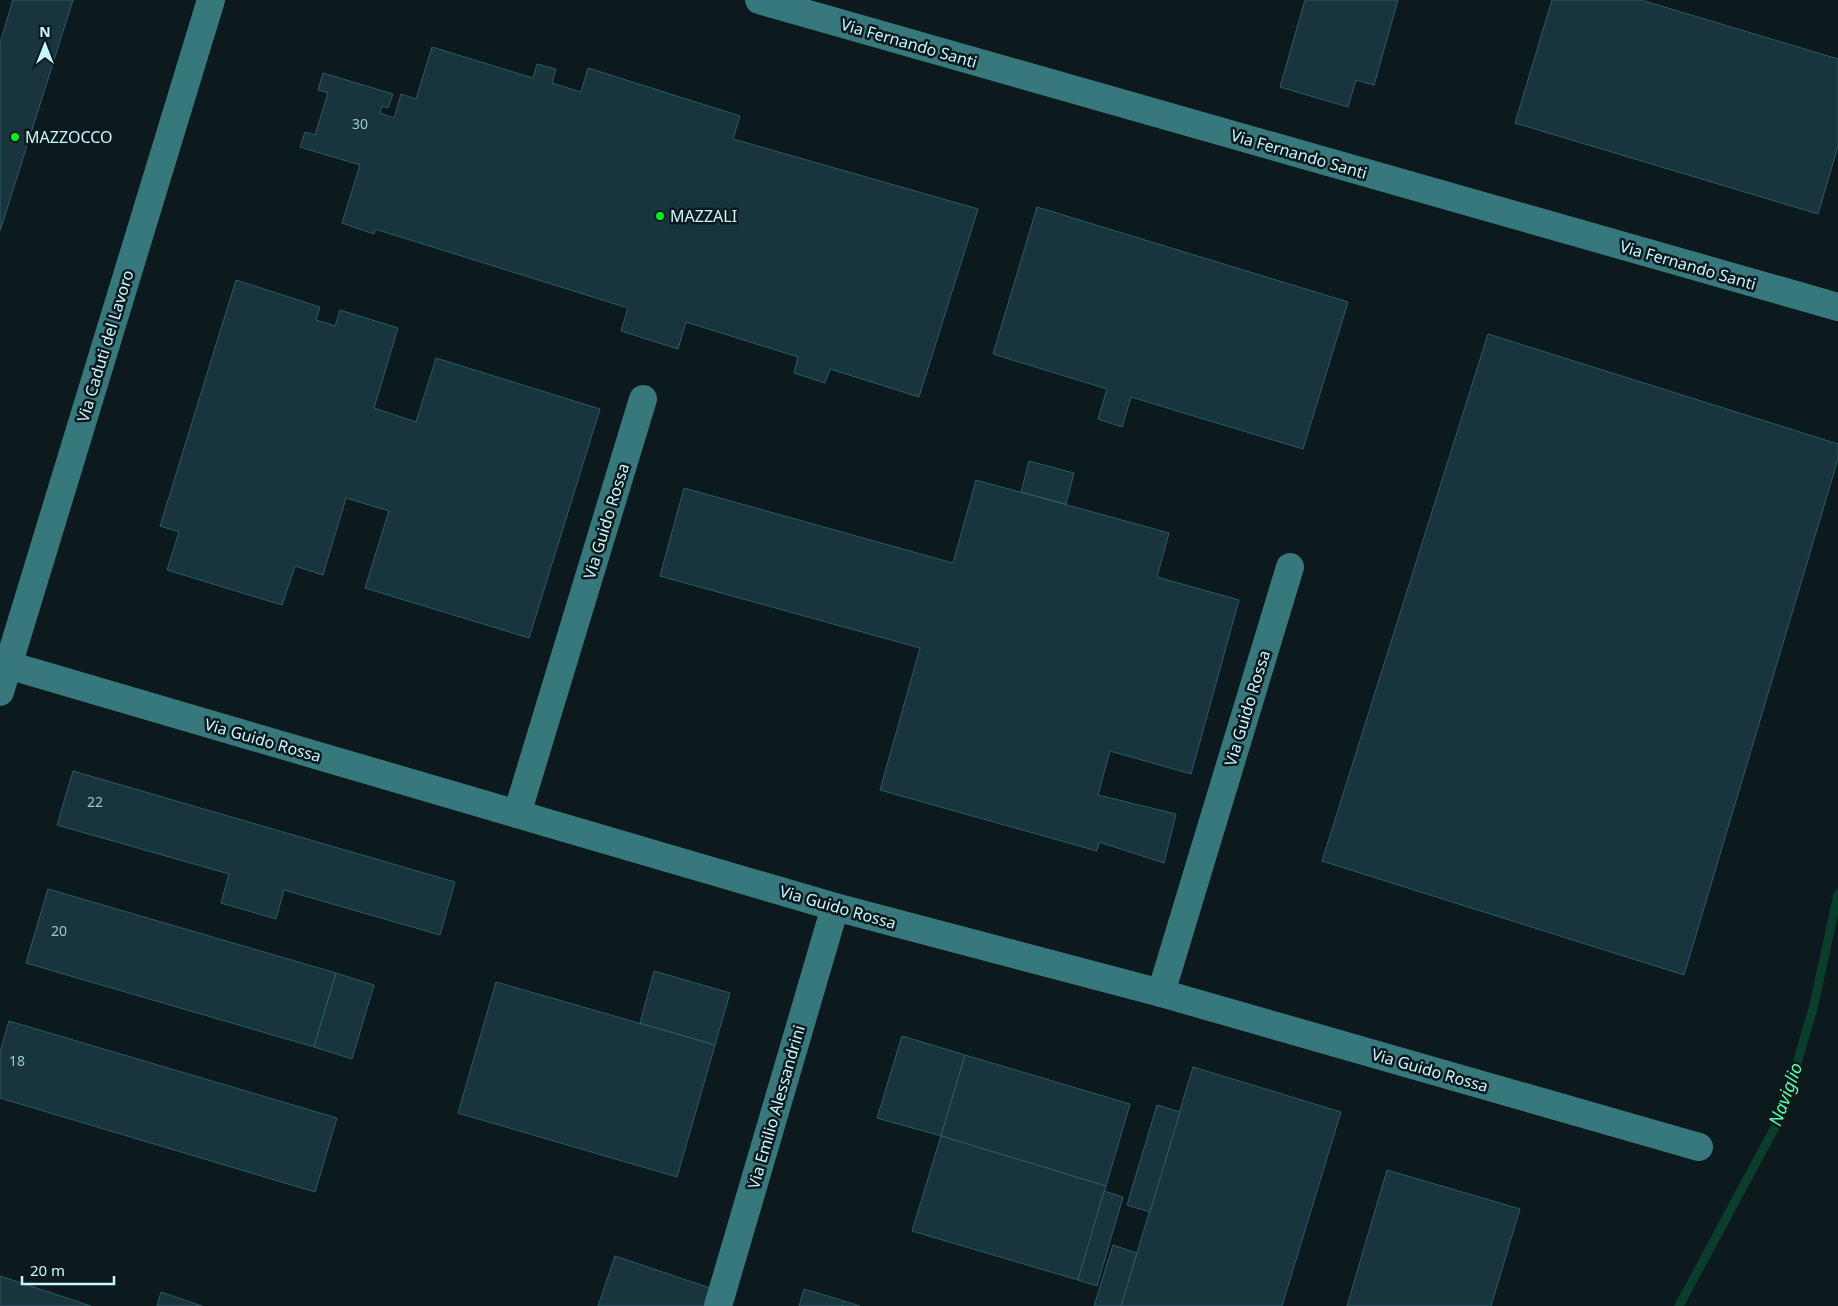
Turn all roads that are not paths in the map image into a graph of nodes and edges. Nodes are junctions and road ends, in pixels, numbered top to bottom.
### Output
1 (211, 0) edge
2 (759, 0) edge
3 (1838, 307) edge
4 (643, 400) dead end
5 (1290, 567) dead end
6 (8, 665) junction
7 (0, 692) edge
8 (518, 814) junction
9 (835, 907) junction
10 (1160, 993) junction
11 (1699, 1147) dead end
12 (718, 1306) edge

1 - 6 street, Via Caduti del Lavoro
2 - 3 street, Via Fernando Santi
4 - 8 street, Via Guido Rossa
5 - 10 street, Via Guido Rossa
6 - 7 street, Via Caduti del Lavoro
6 - 8 street, Via Guido Rossa
8 - 9 street, Via Guido Rossa
9 - 10 street, Via Guido Rossa
9 - 12 street, Via Emilio Alessandrini
10 - 11 street, Via Guido Rossa

